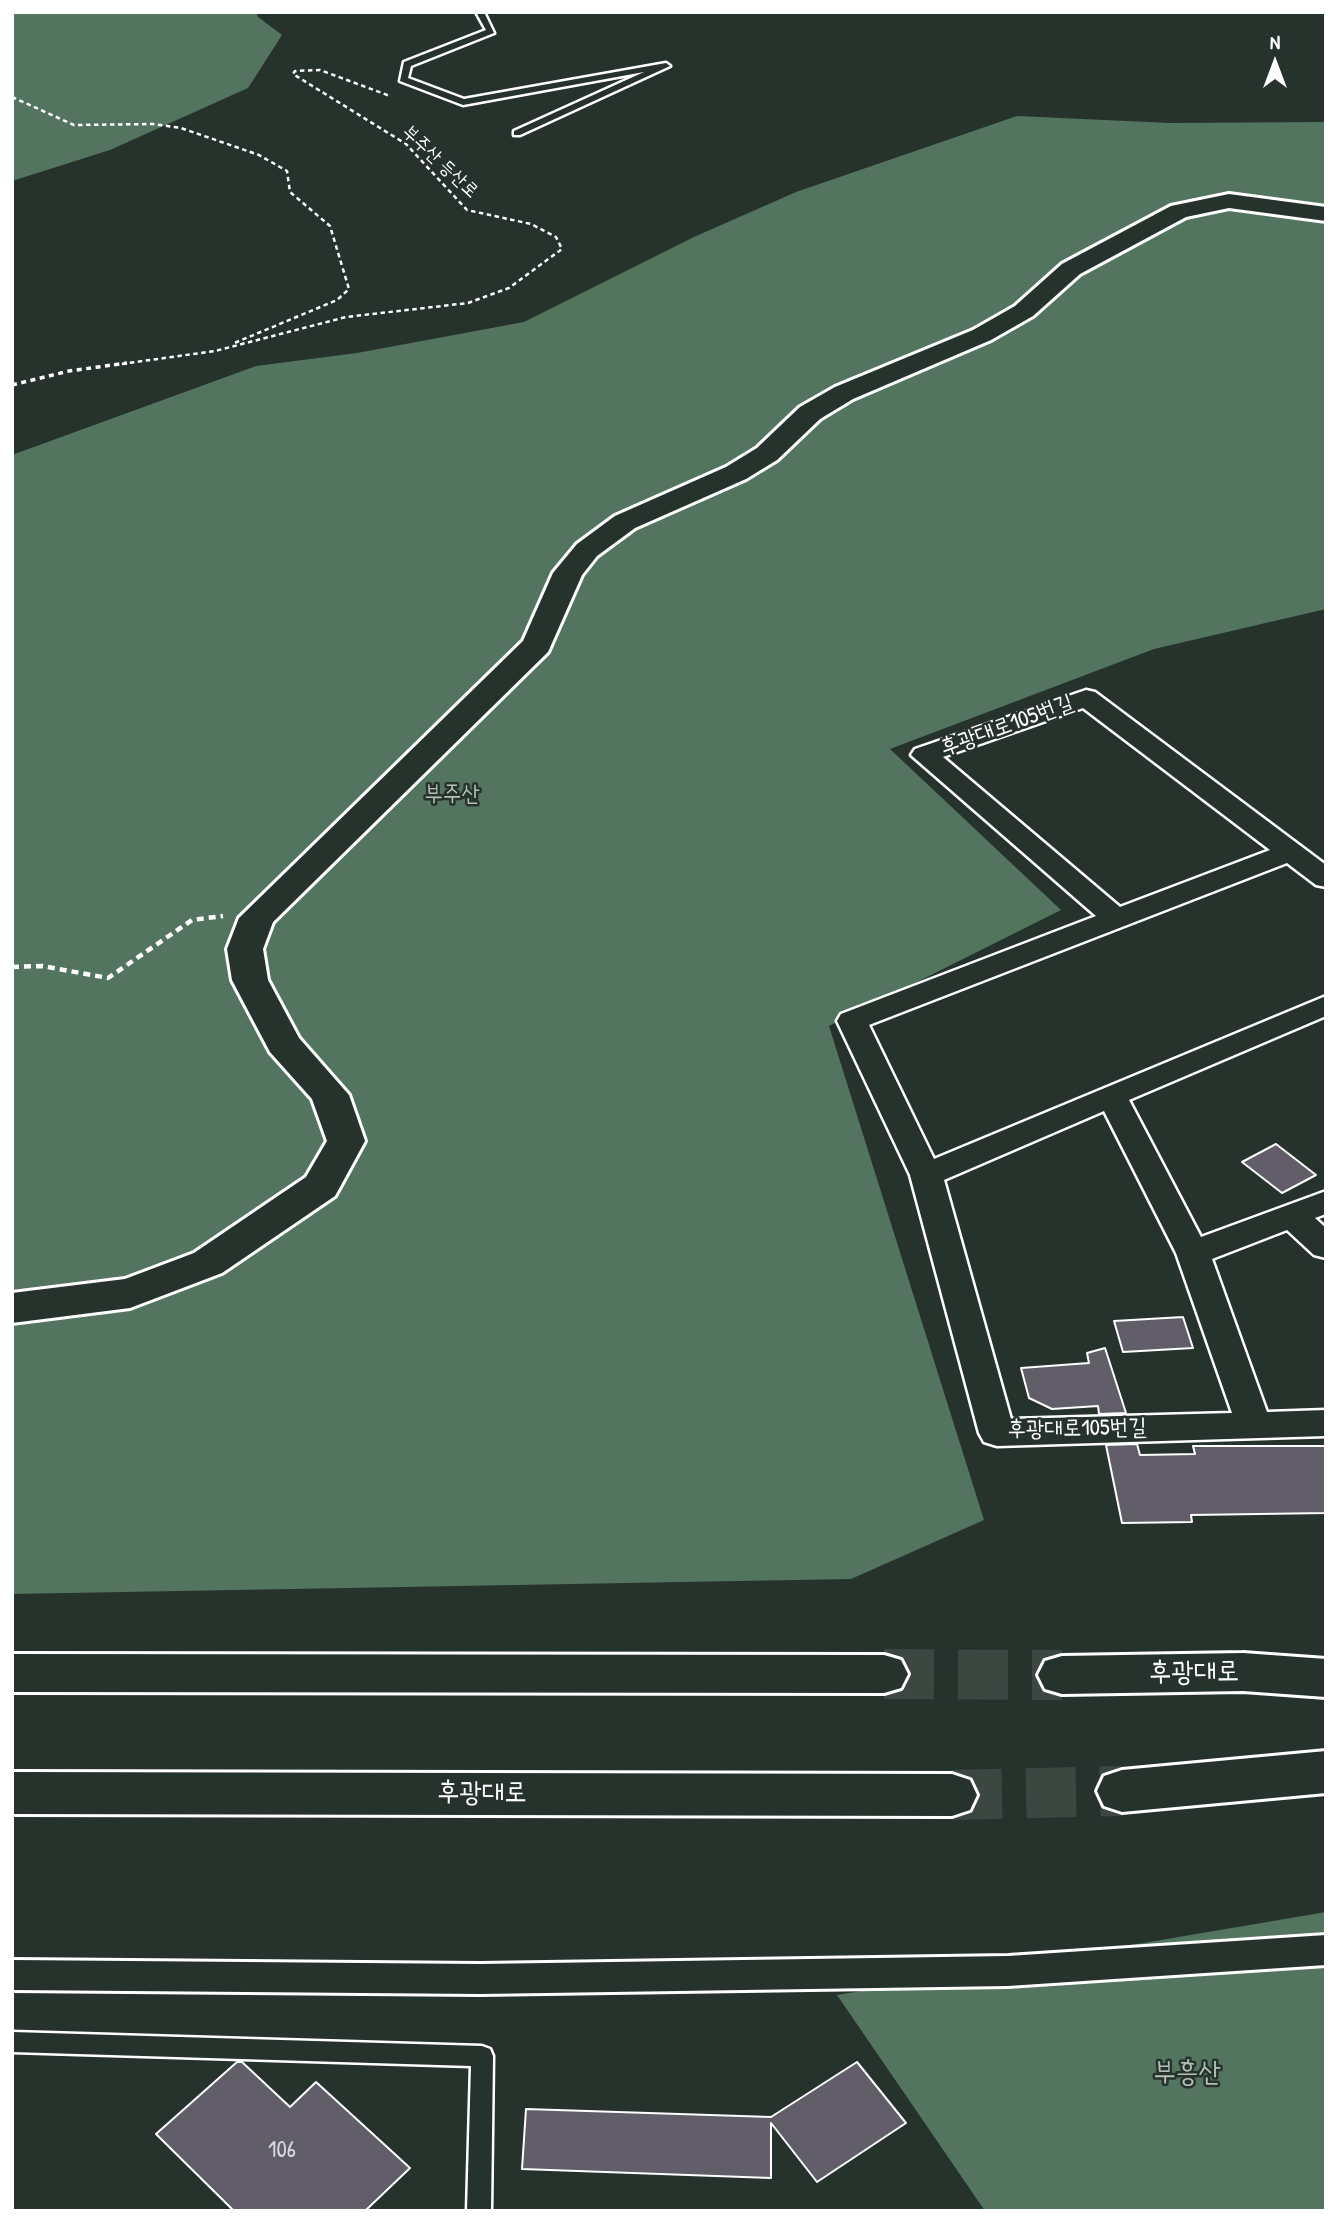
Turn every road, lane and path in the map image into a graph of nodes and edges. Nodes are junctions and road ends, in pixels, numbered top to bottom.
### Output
1 (480, 12) edge
2 (434, 93) junction
3 (12, 97) edge
4 (517, 133) dead end
5 (1326, 214) edge
6 (215, 351) junction
7 (12, 385) edge
8 (1290, 852) junction
9 (1326, 878) edge
10 (257, 918) junction
11 (1116, 918) junction
12 (12, 967) edge
13 (1326, 1004) edge
14 (1112, 1097) junction
15 (926, 1175) junction
16 (1326, 1202) edge
17 (1291, 1215) junction
18 (1326, 1247) edge
19 (1193, 1252) junction
20 (12, 1308) edge
21 (1326, 1423) edge
22 (1254, 1424) junction
23 (12, 1673) edge
24 (884, 1674) tunnel mouth
25 (1062, 1675) tunnel mouth
26 (1326, 1678) edge
27 (1326, 1772) edge
28 (1122, 1791) tunnel mouth
29 (12, 1793) edge
30 (952, 1795) tunnel mouth
31 (1326, 1950) edge
32 (12, 1975) edge
33 (12, 2042) edge
34 (479, 2211) edge

1 - 2 lane
2 - 4 lane
2 - 6 path, 부주산 등산로
3 - 6 path, 부주산 등산로
5 - 10 street
6 - 7 path, 부주산 등산로
8 - 9 street, 후광대로105번길
8 - 11 street, 후광대로105번길
8 - 11 street, 후광대로105번길
10 - 12 path
10 - 20 street
11 - 15 street, 후광대로105번길
13 - 14 street
14 - 15 street
14 - 19 street
15 - 22 street, 후광대로105번길
16 - 17 street
17 - 18 street
17 - 19 street
19 - 22 street
21 - 22 street, 후광대로105번길
23 - 24 street
25 - 26 street, 후광대로
27 - 28 street
29 - 30 street, 후광대로
31 - 32 street
33 - 34 lane

